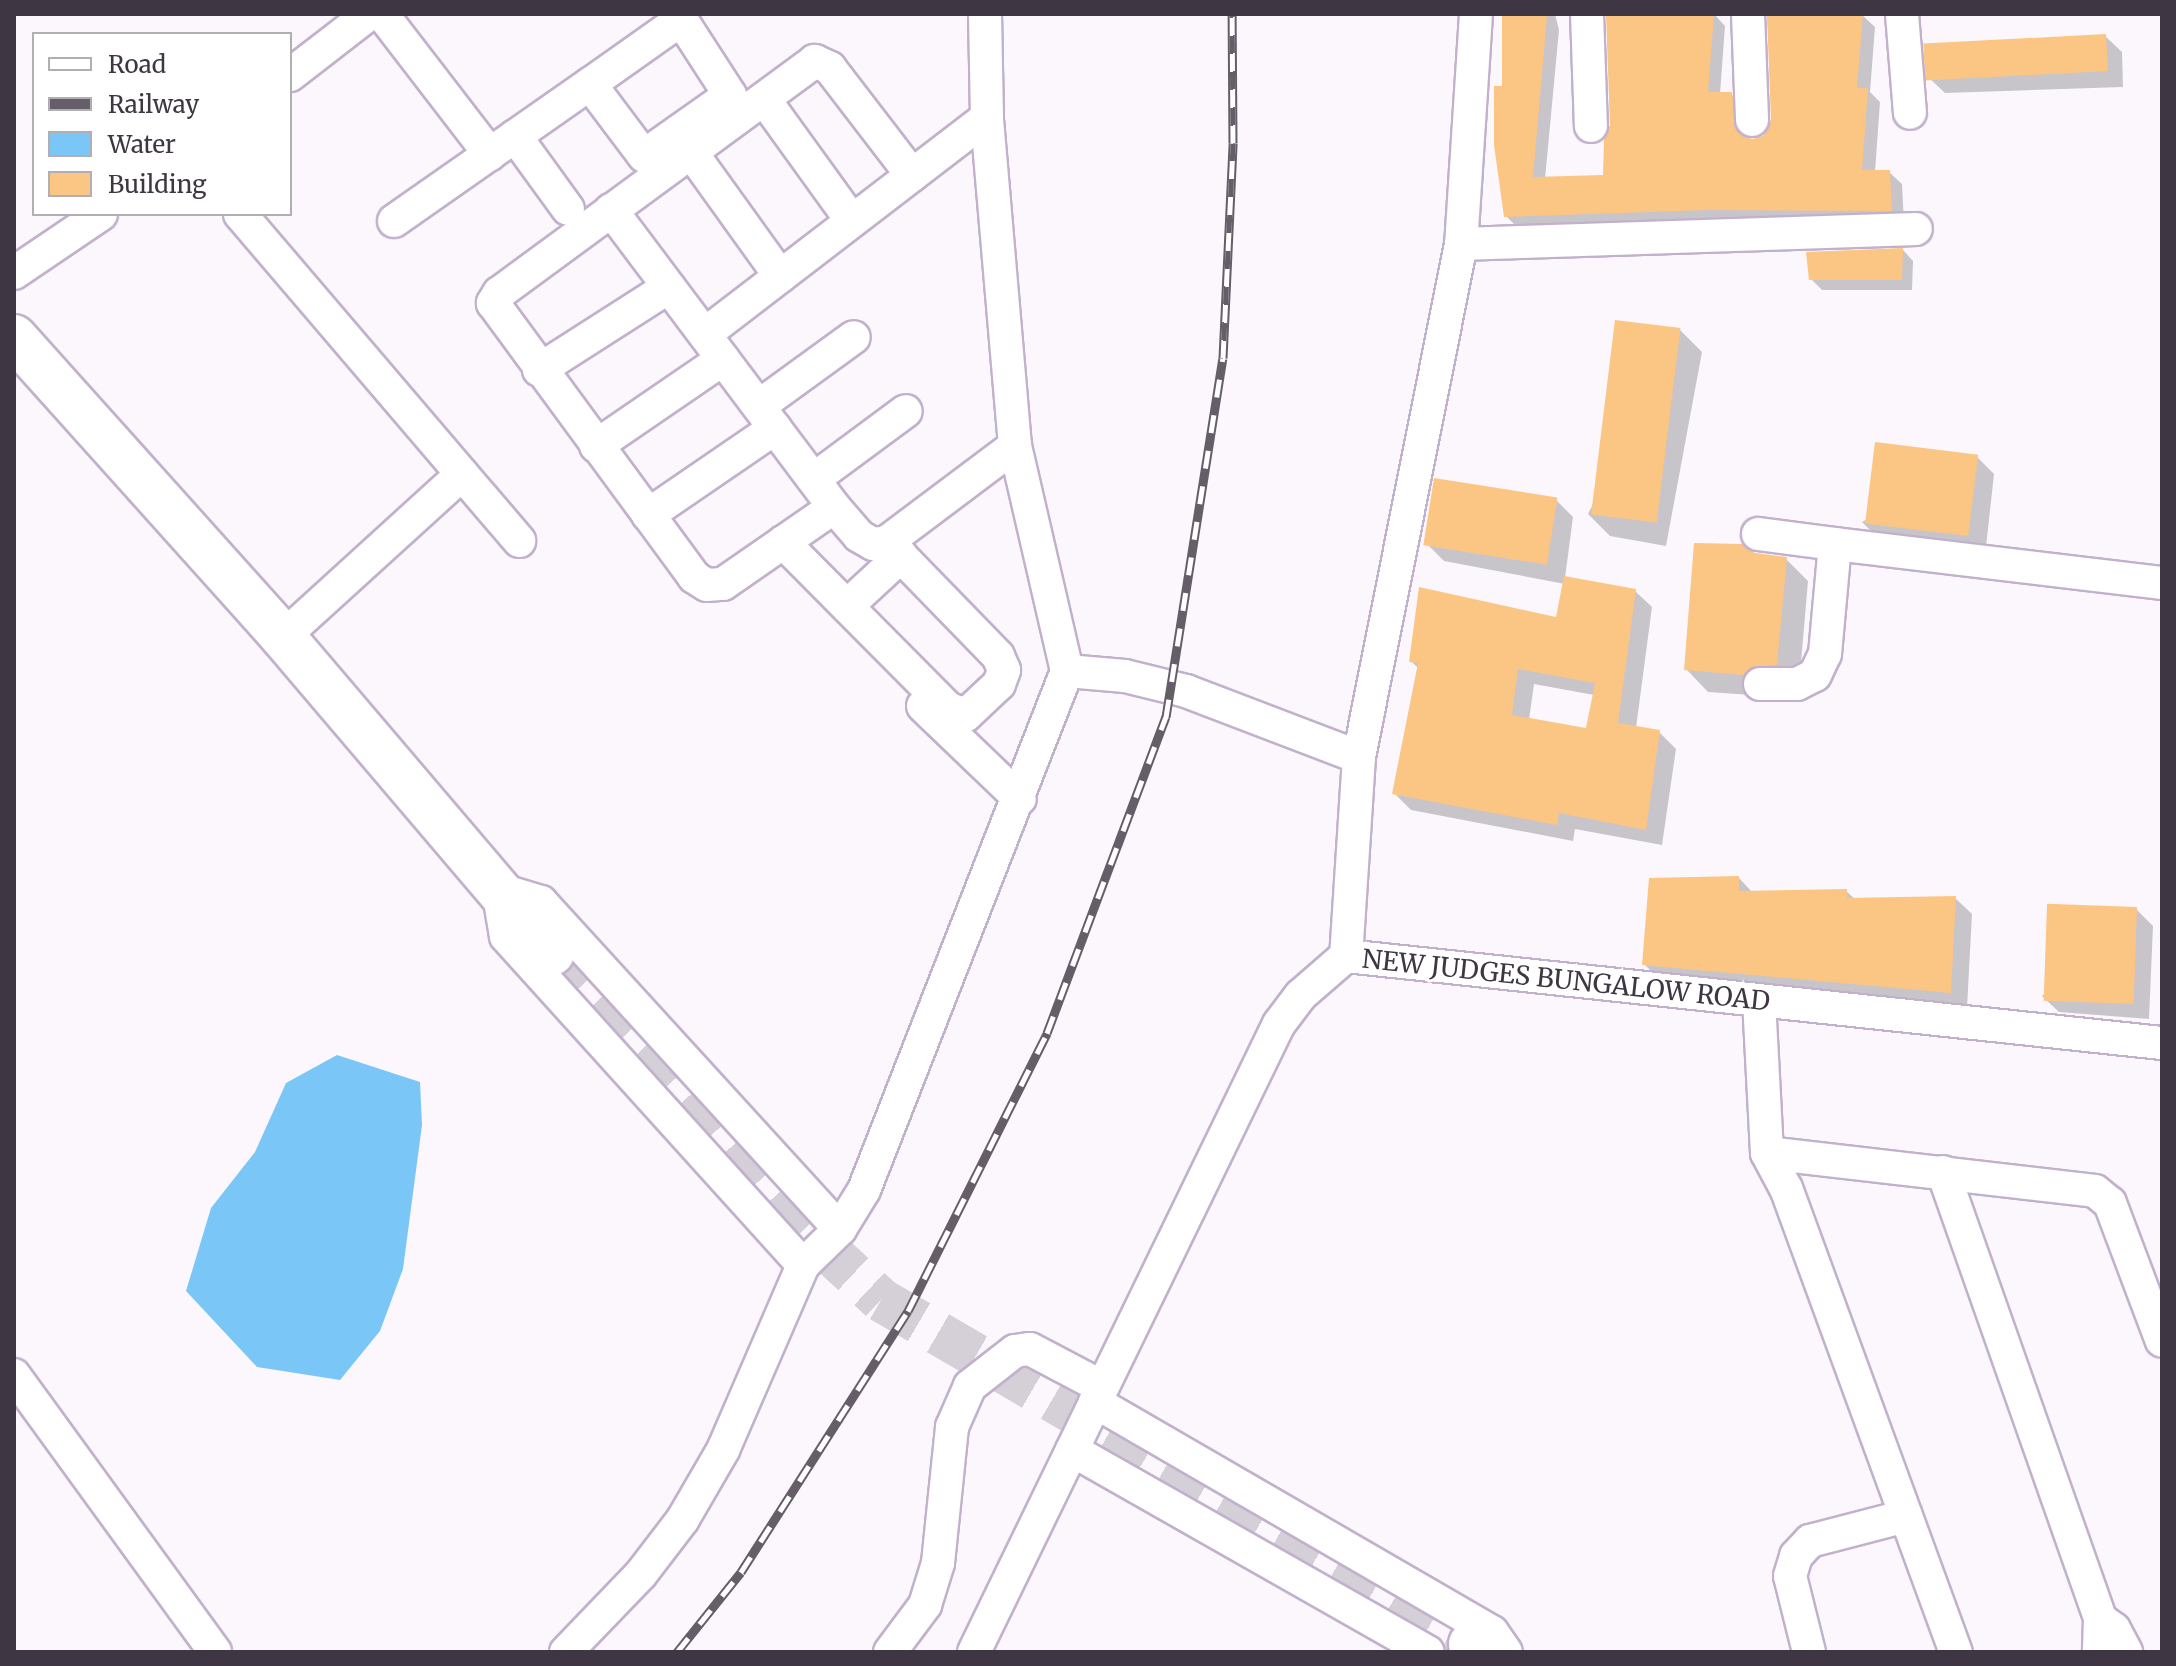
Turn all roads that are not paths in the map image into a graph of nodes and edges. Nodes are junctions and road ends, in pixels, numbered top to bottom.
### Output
1 (369, 14) edge
2 (382, 14) edge
3 (985, 14) edge
4 (1476, 14) edge
5 (1587, 14) edge
6 (1748, 14) edge
7 (1902, 14) edge
8 (292, 73) edge
9 (590, 84) dead end
10 (764, 99) junction
11 (1910, 113) dead end
12 (987, 118) junction
13 (1752, 120) dead end
14 (1591, 126) dead end
15 (502, 145) junction
16 (691, 152) junction
17 (912, 175) junction
18 (568, 209) dead end
19 (611, 210) junction
20 (98, 216) edge
21 (242, 216) edge
22 (394, 221) dead end
23 (852, 221) junction
24 (1916, 229) dead end
25 (1461, 244) junction
26 (14, 273) edge
27 (780, 276) junction
28 (669, 287) junction
29 (14, 337) edge
30 (854, 337) dead end
31 (714, 346) junction
32 (539, 370) junction
33 (906, 411) dead end
34 (767, 417) junction
35 (596, 446) junction
36 (1015, 446) junction
37 (462, 474) junction
38 (814, 479) junction
39 (834, 507) junction
40 (648, 515) junction
41 (1758, 534) dead end
42 (519, 541) dead end
43 (783, 542) junction
44 (1835, 544) junction
45 (894, 549) junction
46 (2162, 583) edge
47 (845, 617) junction
48 (283, 637) junction
49 (1067, 671) junction
50 (1760, 684) dead end
51 (1359, 757) junction
52 (1020, 799) junction
53 (498, 889) junction
54 (552, 953) tunnel mouth
55 (1346, 956) junction
56 (1759, 1000) junction
57 (2162, 1043) edge
58 (1767, 1153) junction
59 (1943, 1172) junction
60 (840, 1229) junction
61 (803, 1265) junction
62 (2162, 1341) edge
63 (14, 1375) edge
64 (1098, 1395) junction
65 (1072, 1450) junction
66 (1906, 1516) junction
67 (2100, 1619) junction
68 (1487, 1649) edge
69 (215, 1652) edge
70 (566, 1652) edge
71 (890, 1652) edge
72 (974, 1652) edge
73 (1428, 1652) edge
74 (1809, 1652) edge
75 (1956, 1652) edge
76 (2099, 1652) edge
77 (2126, 1652) edge

1 - 8 street
2 - 15 street
3 - 12 street
4 - 25 street, NEW JUDGES BUNGALOW ROAD
5 - 14 street
6 - 13 street
7 - 11 street
9 - 15 street
10 - 16 street
10 - 17 street
10 - 23 street
12 - 17 street
12 - 36 street
15 - 18 street
15 - 22 street
16 - 19 street
16 - 27 street
17 - 23 street
19 - 28 street
19 - 32 street
20 - 26 street
21 - 37 street
23 - 27 street
24 - 25 street
25 - 51 street, NEW JUDGES BUNGALOW ROAD
27 - 31 street
28 - 31 street
28 - 32 street
29 - 48 street
30 - 34 street
31 - 34 street
31 - 35 street
32 - 35 street
33 - 38 street
34 - 38 street
34 - 40 street
35 - 40 street
36 - 45 street
36 - 49 street
37 - 42 street
37 - 48 street
38 - 39 street
39 - 43 street
39 - 45 street
40 - 43 street
41 - 44 street
43 - 47 street
44 - 46 street
44 - 50 street
45 - 47 street
45 - 47 street
47 - 52 street
48 - 53 street
49 - 51 street
49 - 52 street
51 - 55 street, NEW JUDGES BUNGALOW ROAD
52 - 60 street
53 - 54 street
53 - 60 street
53 - 61 street
55 - 56 street, NEW JUDGES BUNGALOW ROAD
55 - 64 street
56 - 57 street, NEW JUDGES BUNGALOW ROAD
56 - 58 street
58 - 59 street
58 - 66 street
59 - 62 street
59 - 67 street
60 - 61 street
61 - 70 street
63 - 69 street
64 - 65 street
64 - 68 street
64 - 71 street
65 - 72 street
65 - 73 street
66 - 74 street
66 - 75 street
67 - 76 street
67 - 77 street

